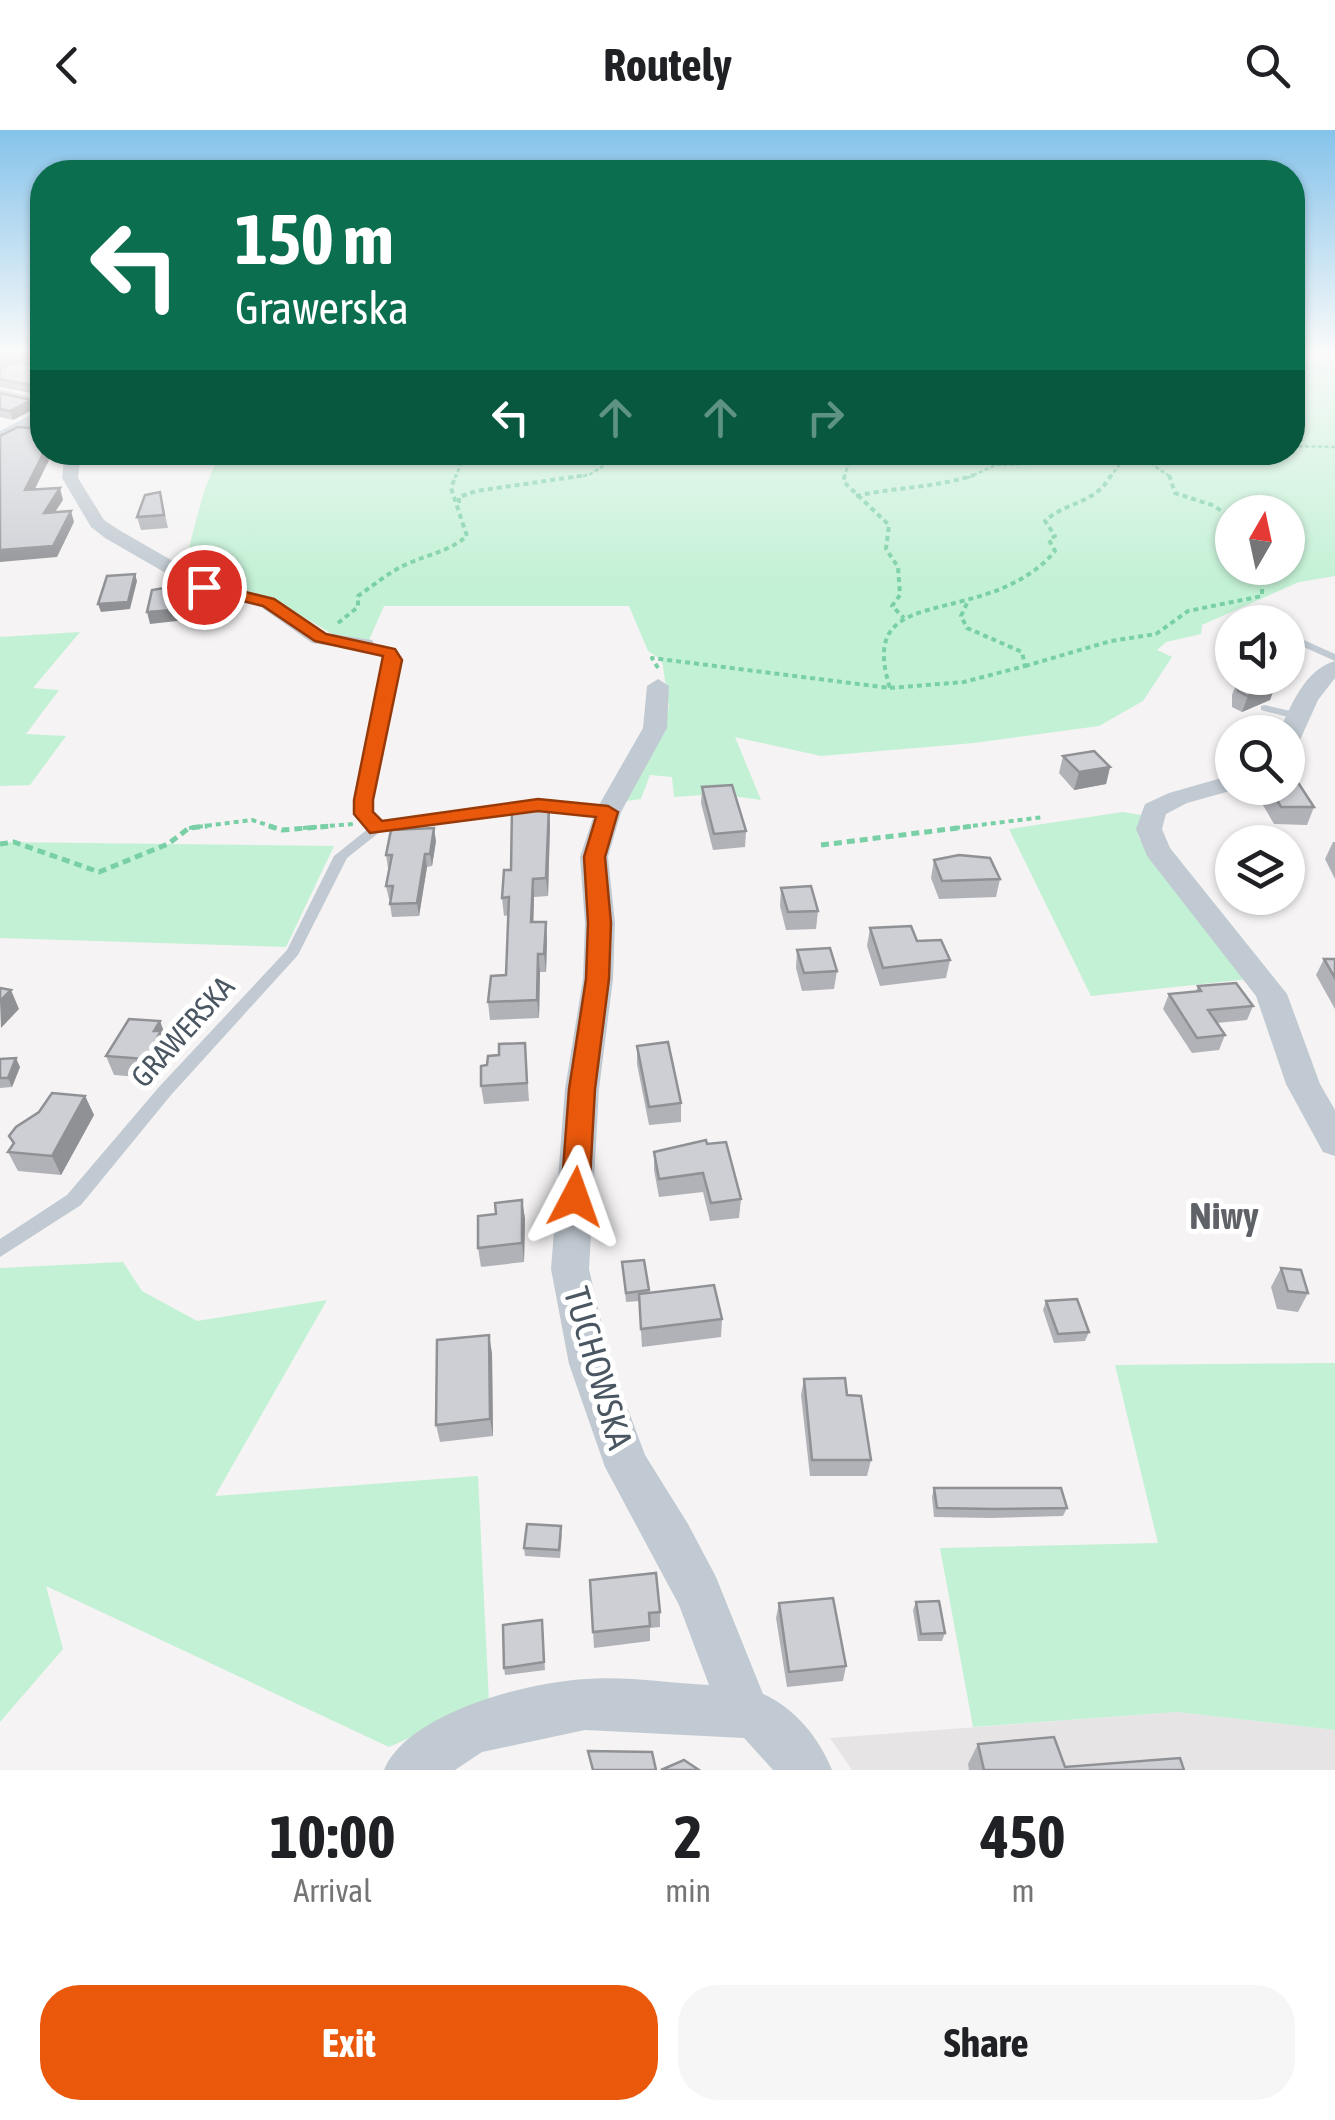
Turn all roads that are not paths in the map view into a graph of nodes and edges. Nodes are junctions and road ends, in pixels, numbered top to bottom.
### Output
1 (72, 465) edge
2 (1305, 644) edge
3 (364, 645) joint
4 (1335, 658) edge
5 (1335, 668) edge
6 (658, 686) dead end
7 (1264, 708) dead end
8 (1294, 715) edge
9 (1299, 715) edge
10 (1215, 788) edge
11 (608, 812) junction
12 (371, 825) junction
13 (1335, 1142) edge
14 (0, 1249) edge
15 (746, 1712) junction
16 (410, 1770) edge
17 (806, 1770) edge

1 - 3 street
2 - 4 lane
3 - 12 lane
5 - 9 street
6 - 11 street, TUCHOWSKA
7 - 8 lane
10 - 13 street
11 - 12 lane
11 - 15 street, TUCHOWSKA
12 - 14 lane, GRAWERSKA
15 - 16 street
15 - 17 street, TUCHOWSKA

